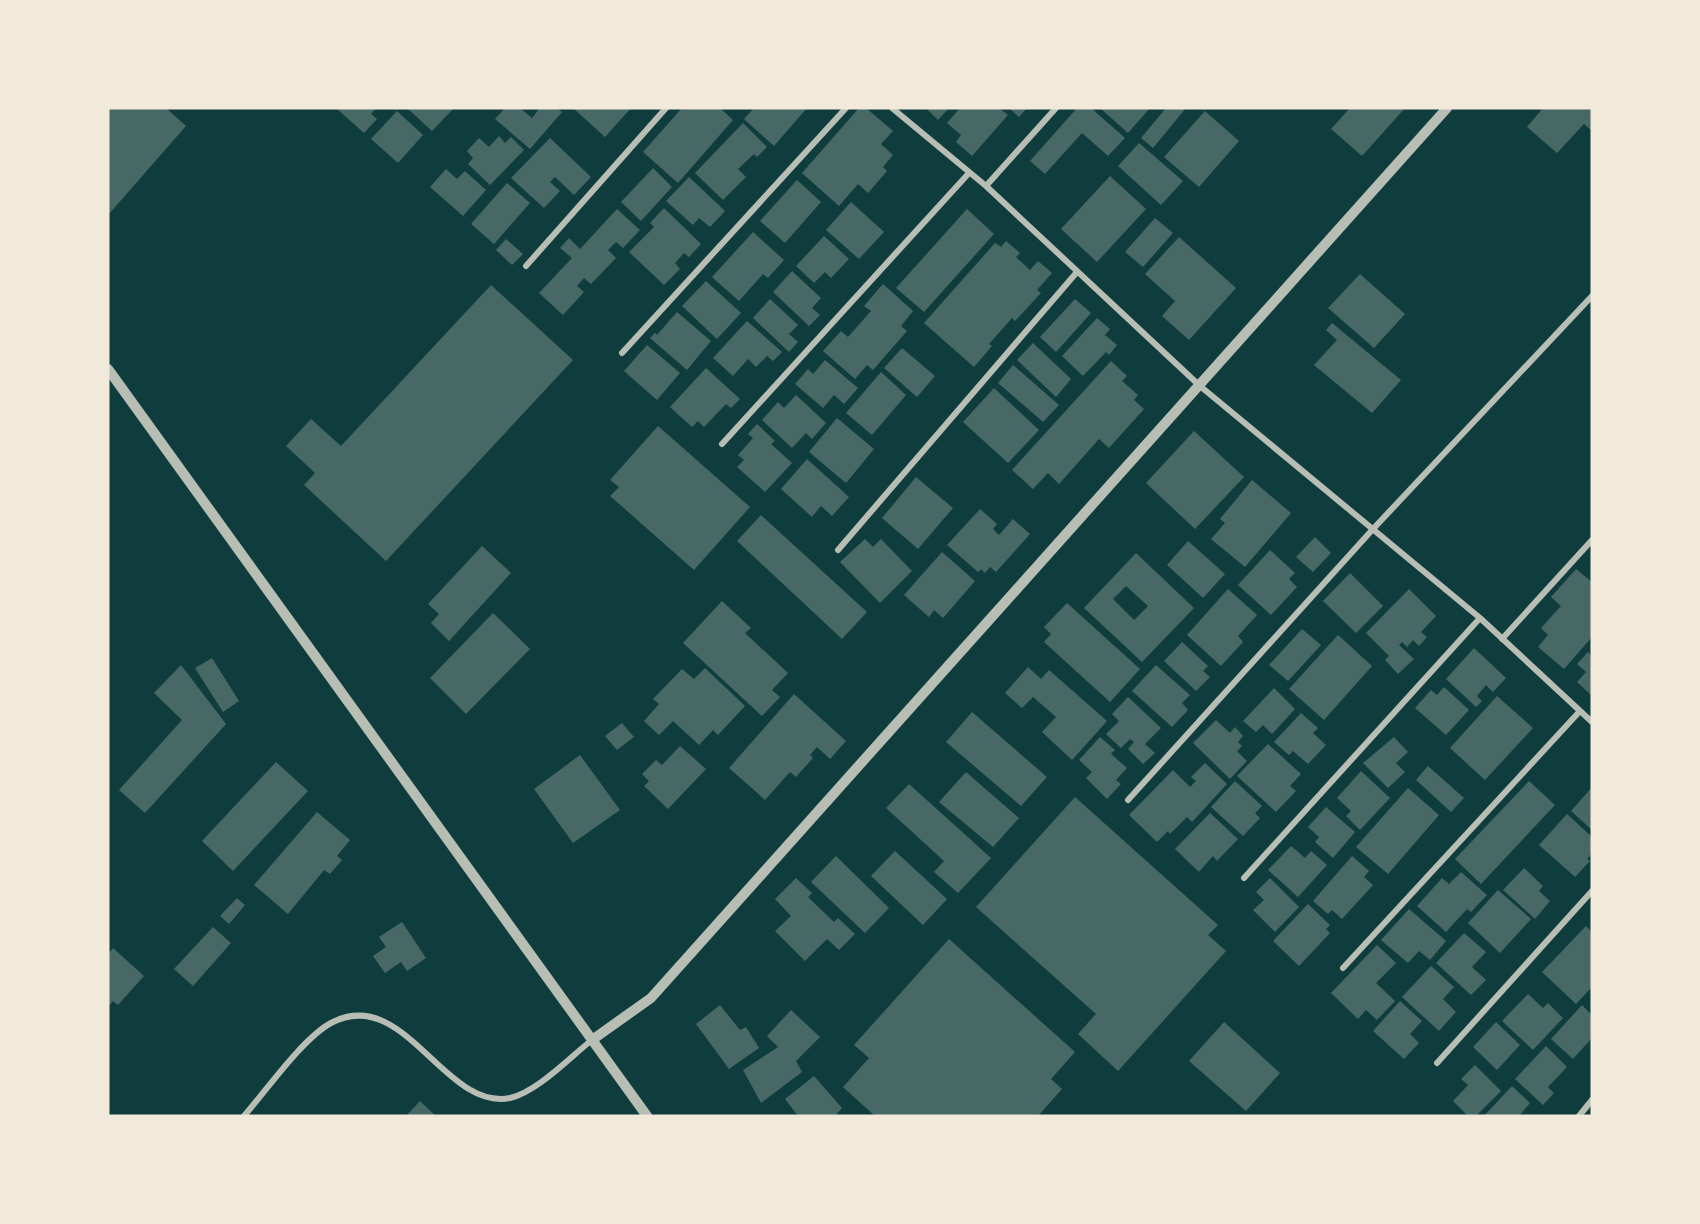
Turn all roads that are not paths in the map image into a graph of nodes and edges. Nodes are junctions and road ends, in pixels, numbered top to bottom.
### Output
1 (666, 108) edge
2 (846, 108) edge
3 (892, 108) edge
4 (1056, 108) edge
5 (1446, 108) edge
6 (969, 174) junction
7 (986, 186) junction
8 (526, 266) dead end
9 (1077, 272) junction
10 (1592, 296) edge
11 (622, 352) dead end
12 (108, 369) edge
13 (1200, 386) junction
14 (722, 444) dead end
15 (1373, 529) junction
16 (1592, 540) edge
17 (838, 550) dead end
18 (1480, 618) junction
19 (1502, 639) junction
20 (1580, 711) junction
21 (1592, 722) edge
22 (1128, 800) dead end
23 (1244, 878) dead end
24 (1592, 891) edge
25 (1343, 968) dead end
26 (592, 1040) junction
27 (1437, 1063) dead end
28 (1592, 1100) edge
29 (244, 1116) edge
30 (647, 1116) edge
31 (1579, 1116) edge

1 - 8 street
2 - 11 street
3 - 6 street
4 - 7 street
5 - 13 street
6 - 7 street
6 - 14 street
7 - 9 street
9 - 13 street
9 - 17 street
10 - 15 street
12 - 26 street
13 - 15 street
13 - 26 street
15 - 18 street
15 - 22 street
16 - 19 street
18 - 19 street
18 - 23 street
19 - 20 street
20 - 21 street
20 - 25 street
24 - 27 street
26 - 29 street
26 - 30 street
28 - 31 street

